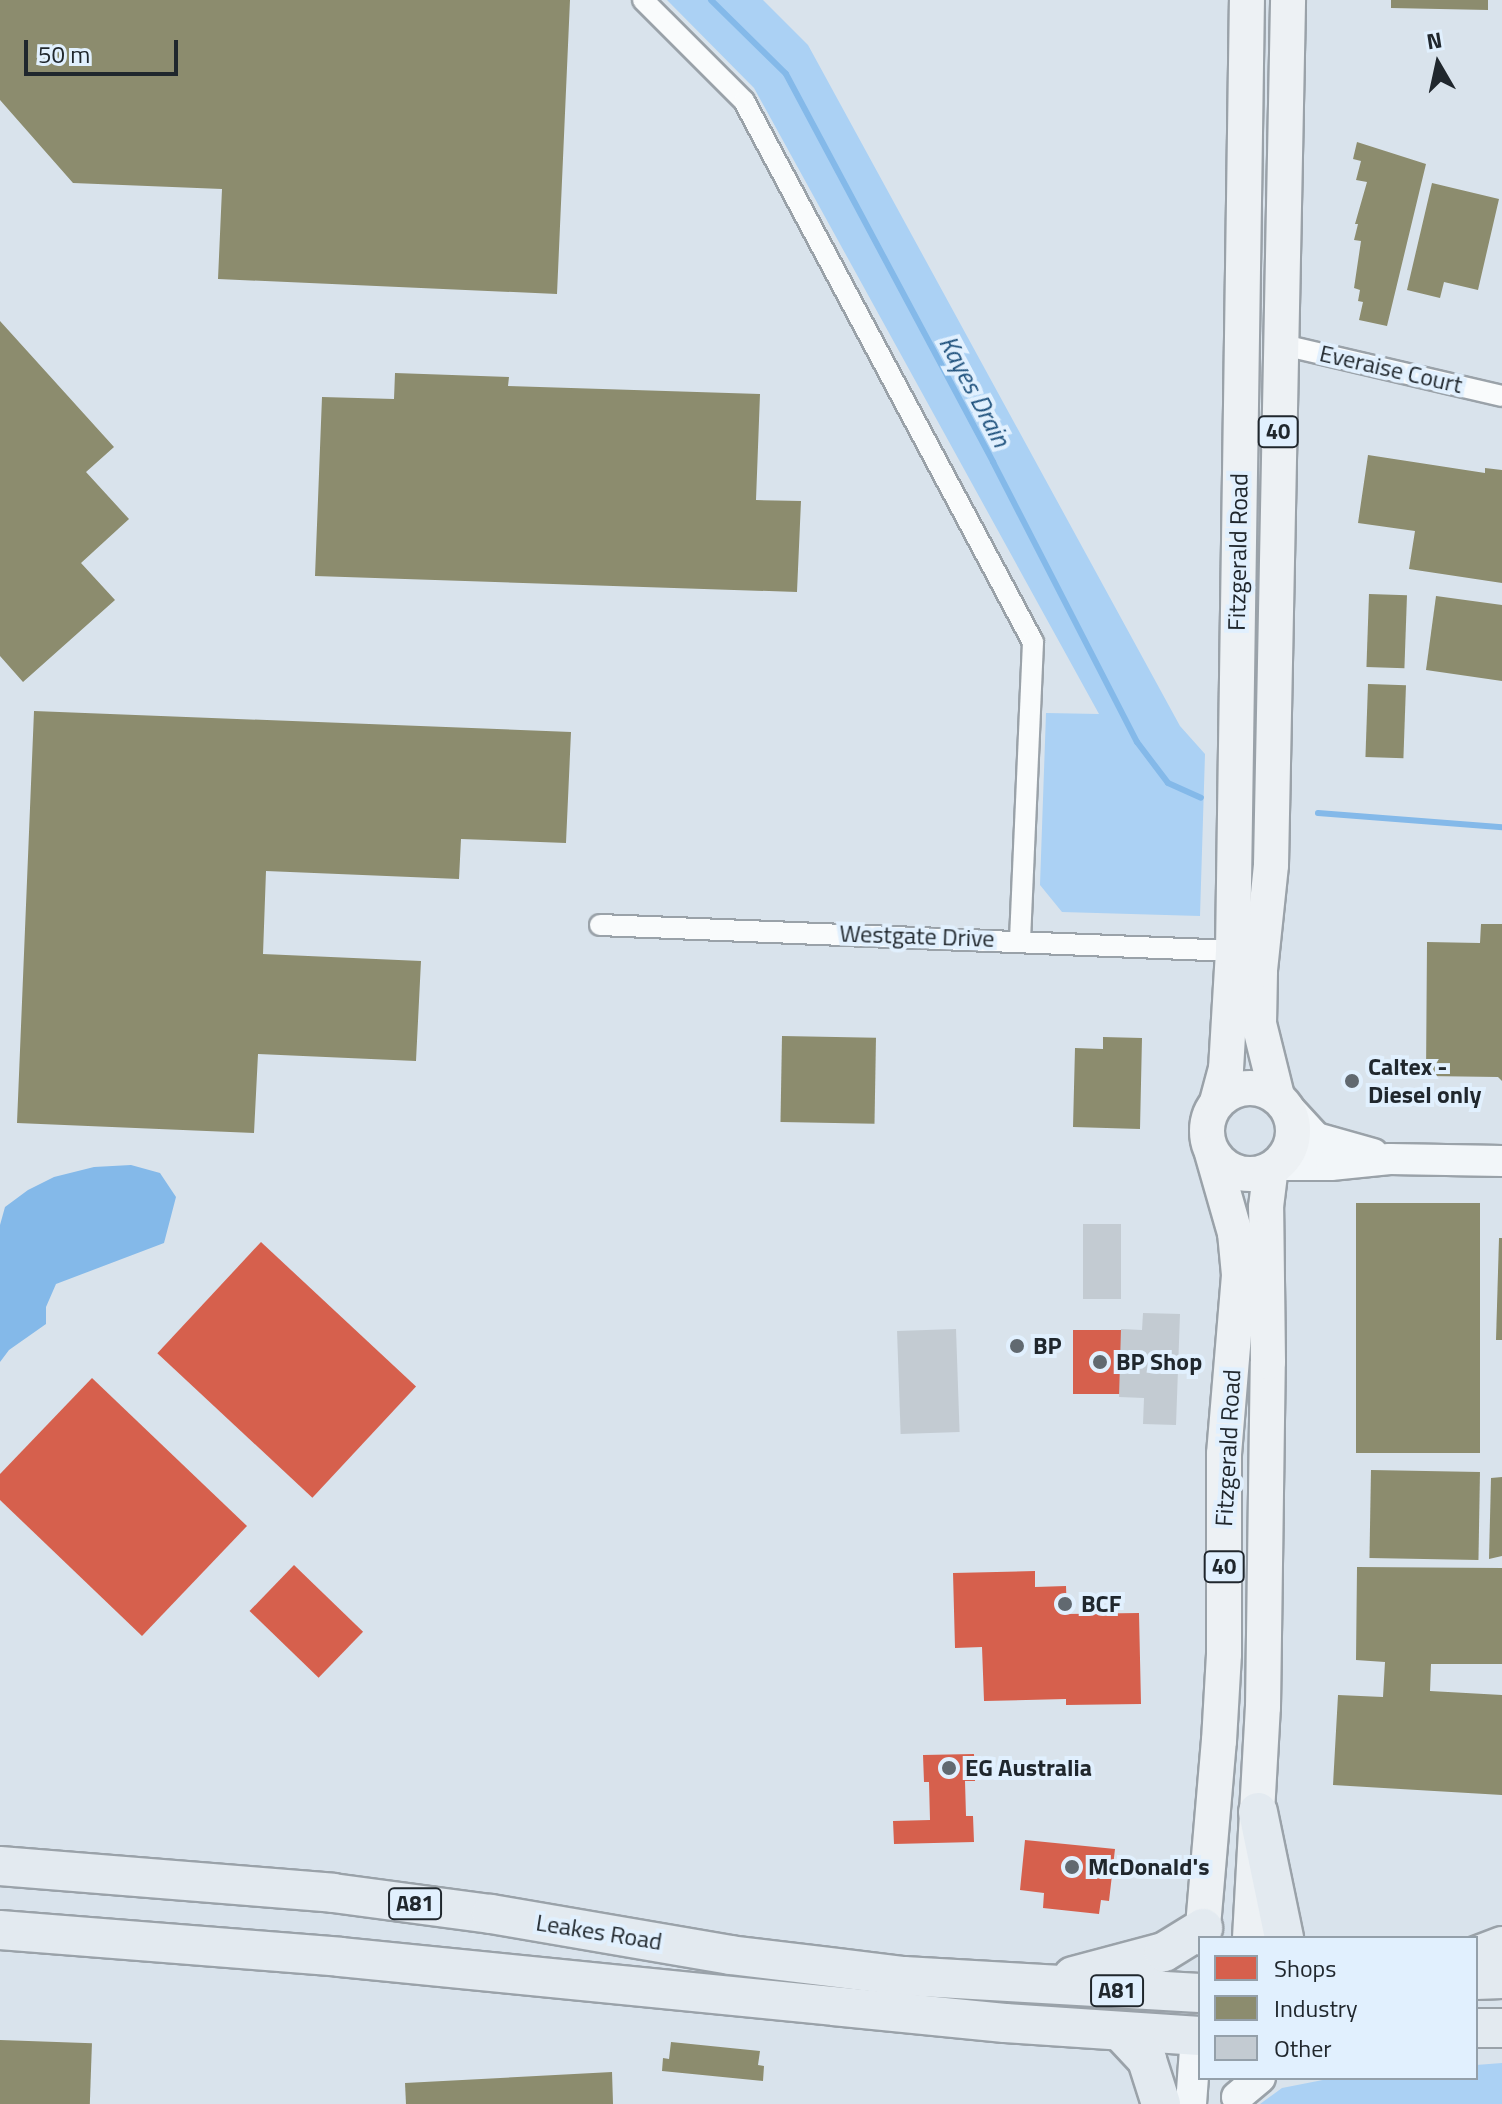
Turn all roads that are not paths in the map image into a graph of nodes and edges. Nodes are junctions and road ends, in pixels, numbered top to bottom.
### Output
1 (643, 0) edge
2 (1247, 0) edge
3 (1288, 0) edge
4 (1279, 344) junction
5 (1502, 396) edge
6 (600, 925) dead end
7 (1020, 940) junction
8 (1233, 951) junction
9 (1280, 1100) junction
10 (1217, 1102) junction
11 (1212, 1153) junction
12 (1390, 1159) junction
13 (1502, 1161) edge
14 (1274, 1167) junction
15 (1258, 1812) junction
16 (0, 1866) edge
17 (0, 1930) edge
18 (1202, 1933) edge
19 (1250, 1936) edge
20 (1284, 1936) edge
21 (1502, 1946) edge
22 (1478, 1955) edge
23 (1502, 1979) edge
24 (1478, 1980) edge
25 (1035, 1985) junction
26 (1198, 1986) edge
27 (1478, 2028) edge
28 (1502, 2028) edge
29 (1122, 2033) junction
30 (1198, 2036) edge
31 (1161, 2104) edge
32 (1191, 2104) edge

1 - 7 street
2 - 8 main road, Fitzgerald Road / 40
3 - 4 main road, Fitzgerald Road / 40
4 - 5 street, Everaise Court
4 - 9 main road, Fitzgerald Road / 40
6 - 7 street, Westgate Drive
7 - 8 street, Westgate Drive
8 - 10 main road, Fitzgerald Road / 40
9 - 10 main road
9 - 12 street
9 - 14 main road, 40
10 - 11 main road, 40
11 - 14 main road
11 - 18 main road, Fitzgerald Road / 40
12 - 13 street
12 - 14 street
14 - 15 main road, Fitzgerald Road / 40
15 - 19 main road, Fitzgerald Road / 40
15 - 20 highway
16 - 25 highway, Leakes Road / A81
17 - 29 highway, Leakes Road / A81
18 - 25 highway
21 - 22 highway
23 - 24 highway
25 - 26 highway, Leakes Road / A81
27 - 28 highway
29 - 30 highway, Leakes Road / A81
29 - 31 highway
30 - 32 street

